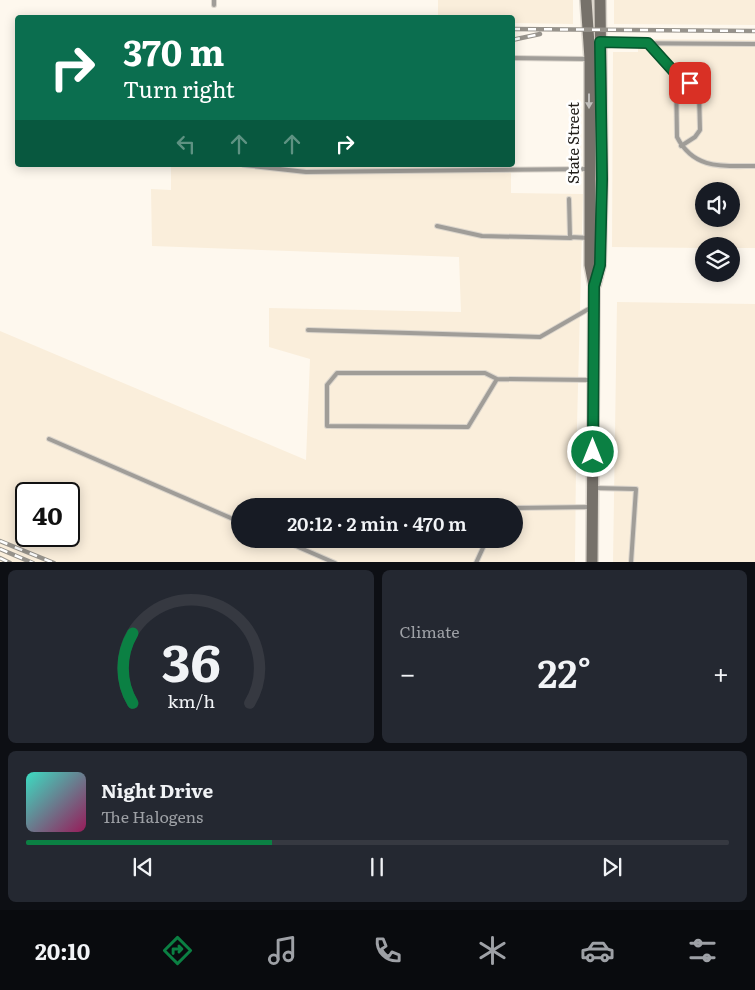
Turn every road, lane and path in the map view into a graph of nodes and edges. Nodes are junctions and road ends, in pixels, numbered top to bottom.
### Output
1 (214, 0) edge
2 (586, 0) edge
3 (600, 0) edge
4 (214, 6) dead end
5 (600, 42) junction
6 (648, 43) junction
7 (755, 44) edge
8 (515, 58) edge
9 (590, 59) junction
10 (676, 74) junction
11 (681, 146) junction
12 (755, 166) edge
13 (262, 167) edge
14 (589, 169) junction
15 (569, 199) dead end
16 (437, 226) dead end
17 (571, 238) junction
18 (589, 238) junction
19 (594, 286) junction
20 (594, 306) junction
21 (308, 330) dead end
22 (497, 379) junction
23 (594, 380) junction
24 (49, 440) dead end
25 (593, 488) junction
26 (593, 507) junction
27 (523, 508) edge
28 (231, 518) edge
29 (302, 548) edge
30 (483, 548) edge
31 (335, 562) edge
32 (476, 562) edge
33 (592, 562) edge
34 (631, 562) edge

1 - 4 lane
2 - 9 street, State Street
3 - 5 street, State Street
5 - 6 lane
5 - 19 street, State Street
6 - 7 lane
6 - 10 lane
8 - 9 lane
9 -> 14 street, State Street
10 - 11 lane
10 - 11 lane
11 - 12 lane
13 - 14 lane
14 - 18 street, State Street
15 - 17 lane
16 - 17 lane
17 - 18 lane
18 - 19 street, State Street
19 - 20 street, State Street
20 - 21 lane
20 - 23 street, State Street
22 - 22 lane
22 - 23 lane
23 - 25 street, State Street
24 - 28 lane
25 - 26 street, State Street
25 - 34 lane
26 - 27 lane
26 - 33 street, State Street
29 - 31 lane
30 - 32 lane

